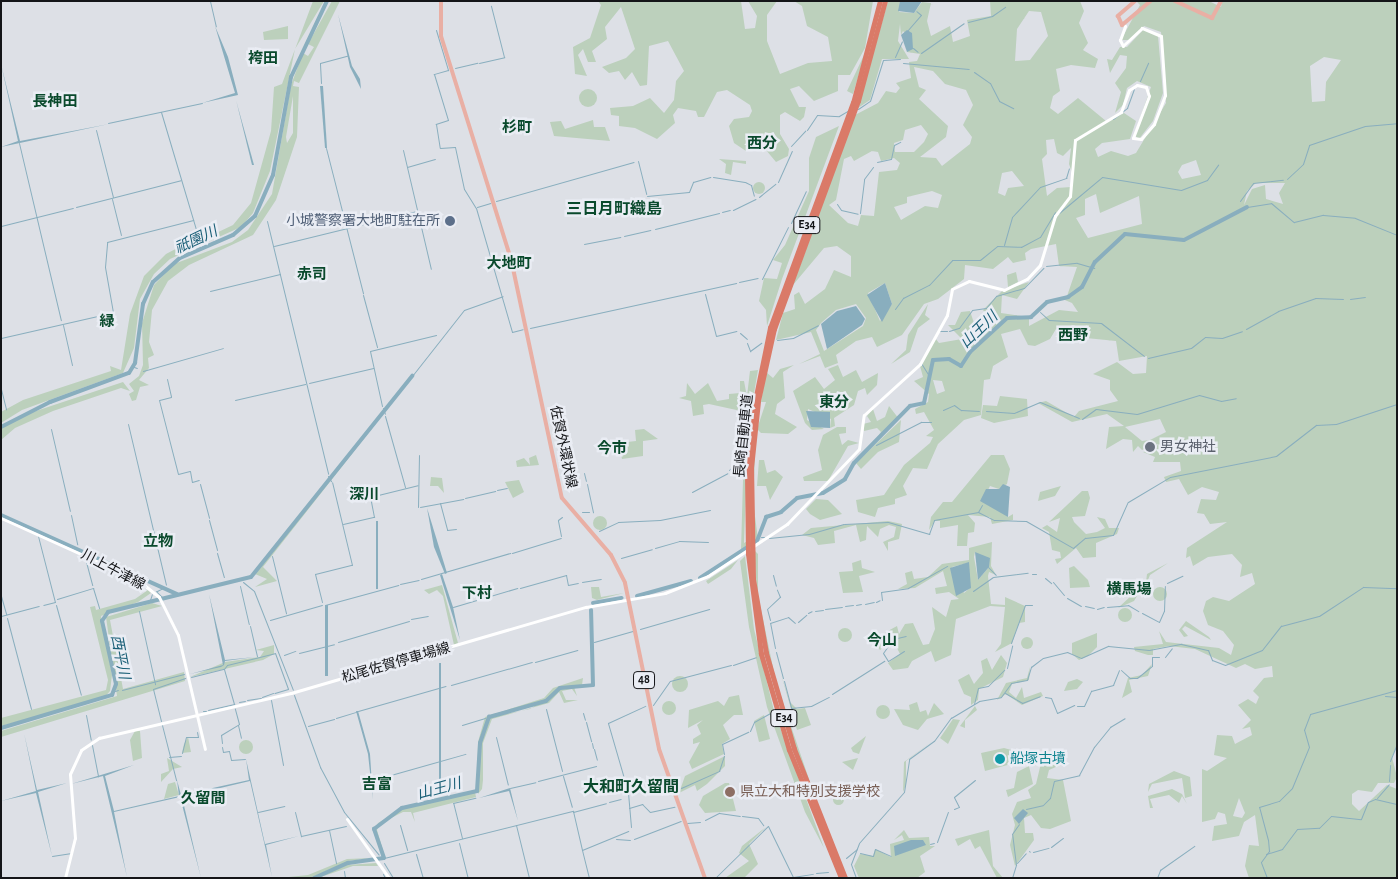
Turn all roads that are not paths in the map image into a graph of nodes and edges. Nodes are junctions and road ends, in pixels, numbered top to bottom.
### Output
1 (442, 1) edge
2 (880, 1) edge
3 (885, 1) edge
4 (1135, 1) edge
5 (1151, 1) edge
6 (1175, 1) edge
7 (1221, 1) edge
8 (1125, 26) junction
9 (855, 102) junction
10 (1, 518) edge
11 (749, 552) junction
12 (630, 600) junction
13 (197, 715) junction
14 (205, 749) dead end
15 (347, 819) dead end
16 (65, 878) edge
17 (389, 878) edge
18 (705, 878) edge
19 (841, 878) edge
20 (845, 878) edge

1 - 12 main road, 佐賀外環状線 / 48
2 - 9 highway, 長崎自動車道 / E34
3 - 9 highway, 長崎自動車道 / E34
4 - 8 main road
5 - 8 main road
6 - 7 main road
8 - 12 main road, 松尾佐賀停車場線
9 - 11 highway, 長崎自動車道 / E34
10 - 13 main road, 川上牛津線
11 - 19 highway, 長崎自動車道 / E34
11 - 20 highway, 長崎自動車道 / E34
12 - 13 main road, 松尾佐賀停車場線
12 - 18 main road, 佐賀外環状線 / 48
13 - 14 main road, 川上牛津線
13 - 16 main road, 松尾佐賀停車場線
15 - 17 main road

